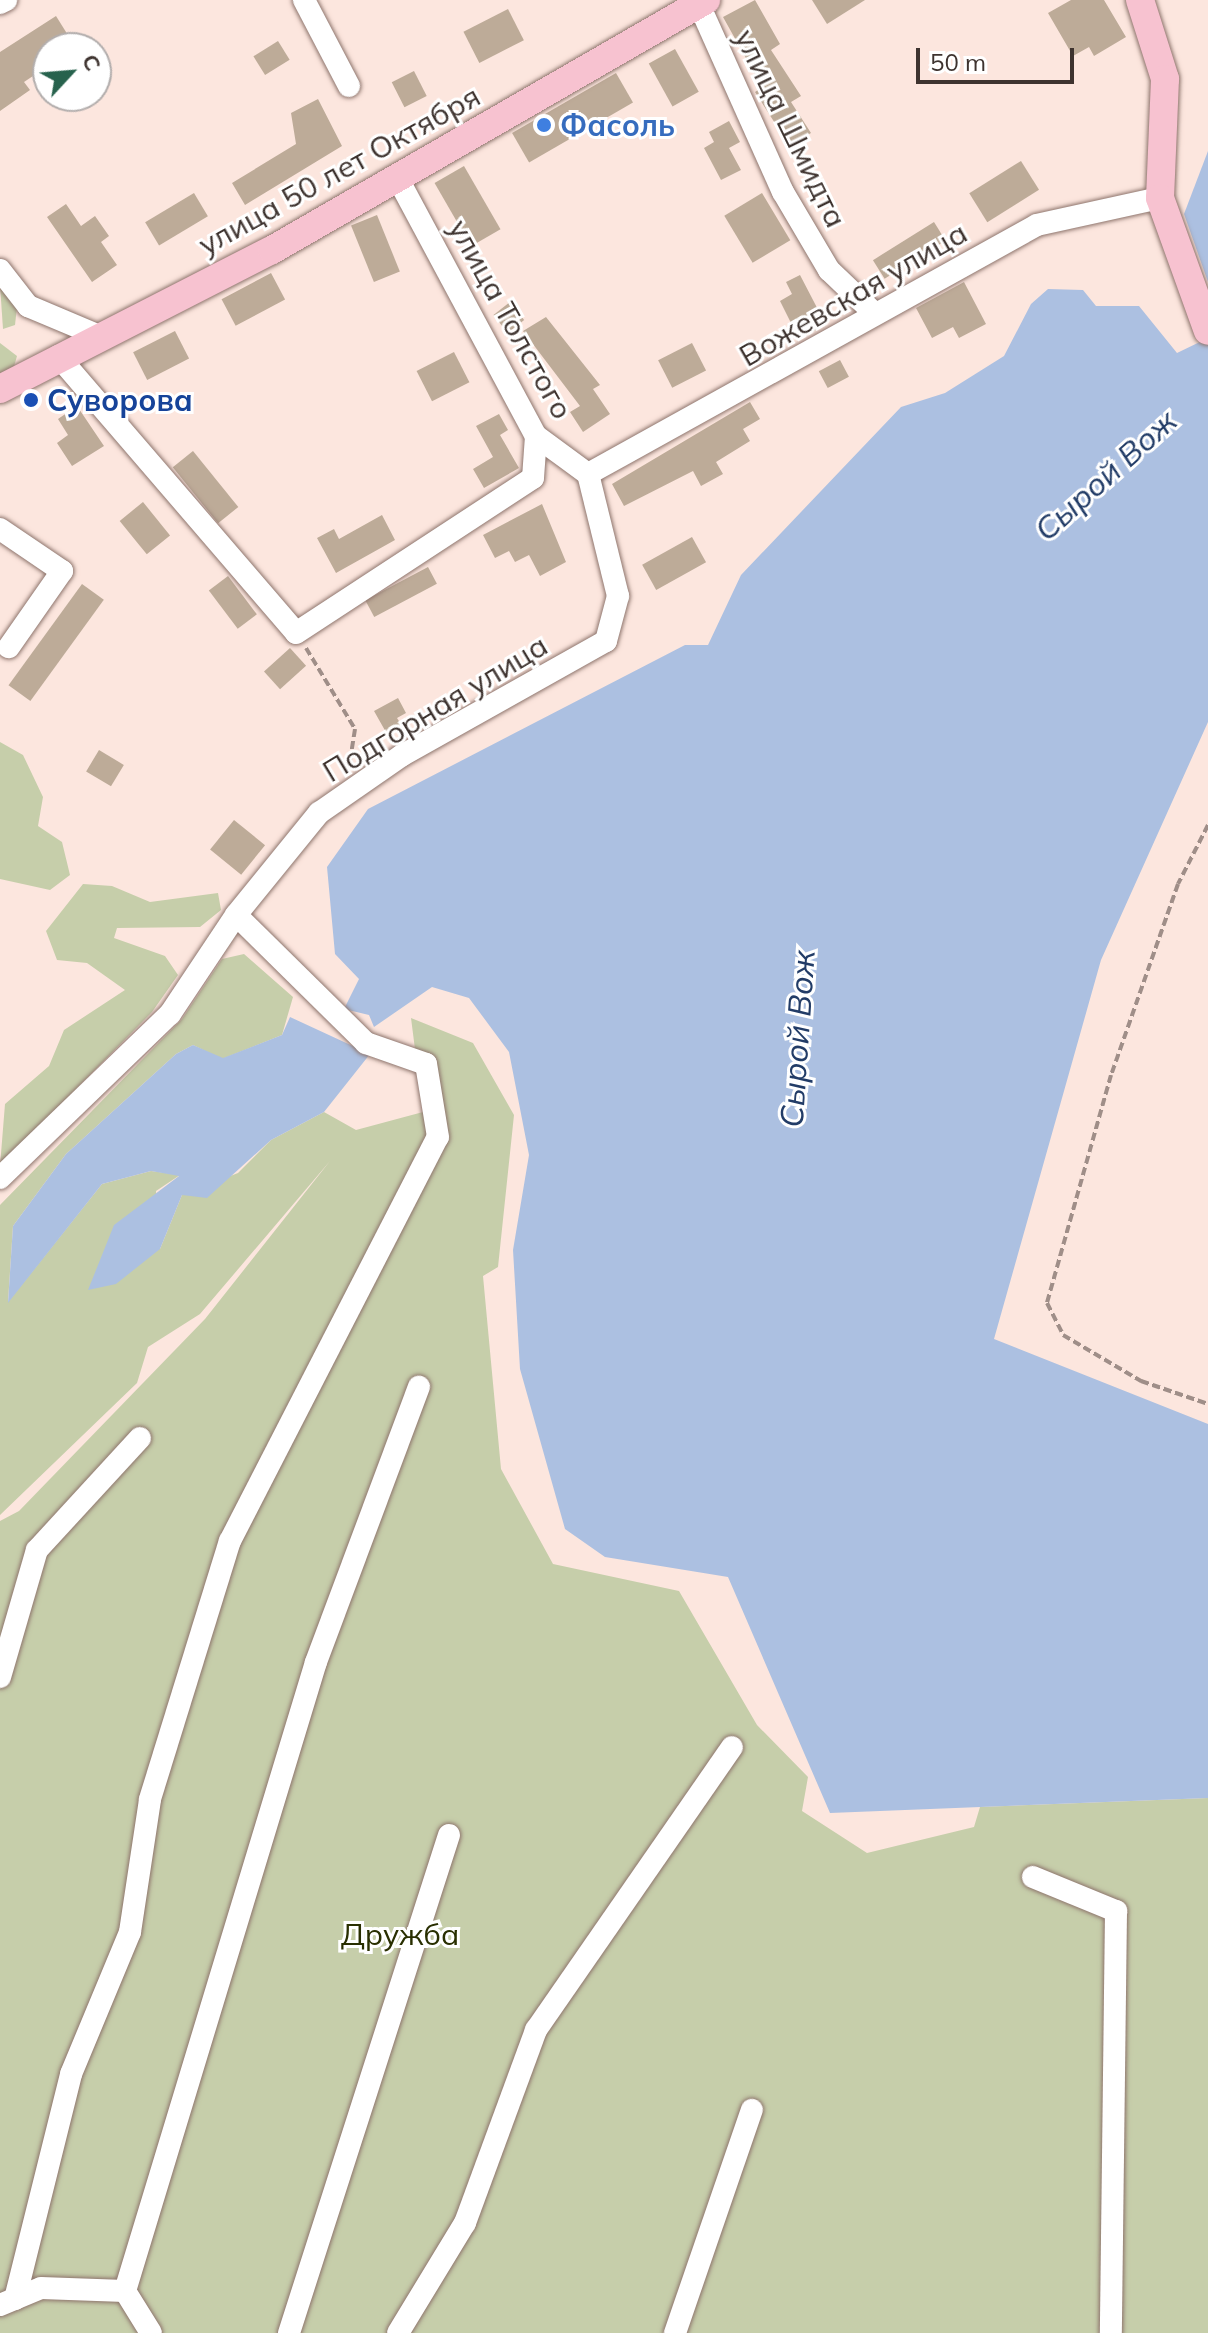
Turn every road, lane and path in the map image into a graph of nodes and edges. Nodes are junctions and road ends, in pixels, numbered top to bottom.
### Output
1 (6, 0) edge
2 (304, 0) edge
3 (1140, 0) edge
4 (701, 1) edge
5 (0, 3) edge
6 (349, 86) dead end
7 (398, 179) junction
8 (1160, 198) junction
9 (0, 270) edge
10 (872, 311) junction
11 (1204, 325) edge
12 (99, 336) junction
13 (58, 356) junction
14 (0, 389) edge
15 (536, 436) junction
16 (588, 474) junction
17 (0, 529) edge
18 (296, 633) junction
19 (9, 647) dead end
20 (343, 796) junction
21 (1208, 825) edge
22 (236, 915) junction
23 (0, 1178) edge
24 (419, 1387) dead end
25 (1208, 1404) edge
26 (140, 1438) dead end
27 (0, 1677) edge
28 (732, 1747) dead end
29 (449, 1835) dead end
30 (1033, 1877) dead end
31 (752, 2110) dead end
32 (125, 2291) junction
33 (7, 2302) edge
34 (151, 2333) edge
35 (289, 2333) edge
36 (398, 2333) edge
37 (675, 2333) edge
38 (1111, 2333) edge

1 - 5 street
2 - 6 street
3 - 8 main road
4 - 7 main road, улица 50 лет Октября
4 - 10 street, улица Шмидта
7 - 12 main road, улица 50 лет Октября
7 - 15 street, улица Толстого
8 - 10 street, Вожевская улица
8 - 11 main road
9 - 12 street
10 - 16 street, Вожевская улица
12 - 13 main road, улица 50 лет Октября
13 - 14 main road, улица 50 лет Октября
13 - 18 street
15 - 16 street, улица Толстого
15 - 18 street
16 - 20 street, Подгорная улица
17 - 19 street
18 - 20 path
20 - 22 street, Подгорная улица
21 - 25 path
22 - 23 street, Подгорная улица
22 - 33 street
24 - 32 street
26 - 27 street
28 - 36 street
29 - 35 street
30 - 38 street
31 - 37 street
32 - 33 street
32 - 34 street

